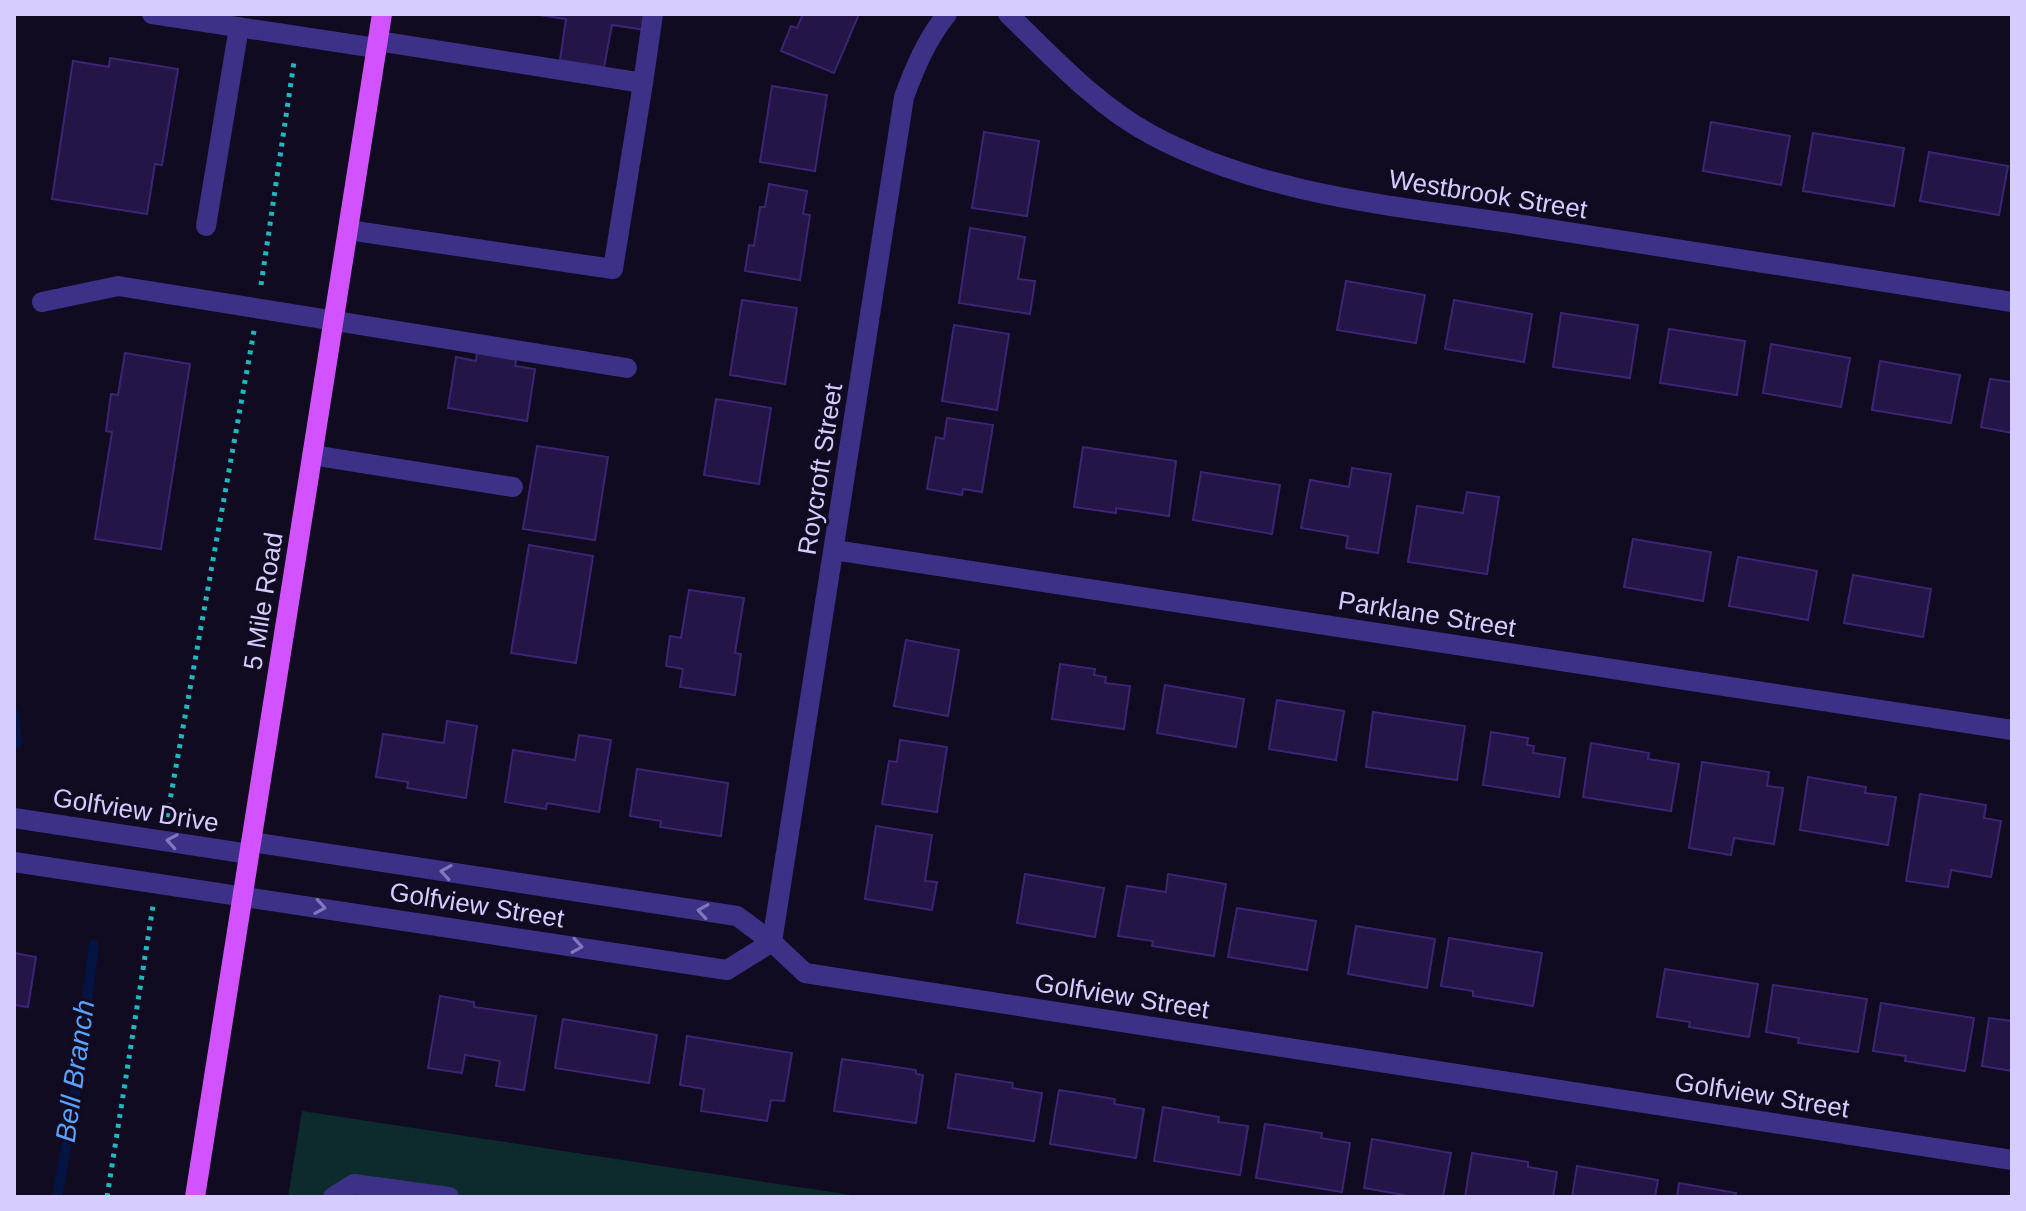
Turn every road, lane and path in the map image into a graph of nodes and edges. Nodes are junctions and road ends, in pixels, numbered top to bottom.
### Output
1 (152, 14) edge
2 (382, 14) edge
3 (653, 14) edge
4 (947, 14) edge
5 (1008, 14) edge
6 (239, 27) junction
7 (297, 36) junction
8 (377, 45) junction
9 (643, 83) junction
10 (206, 226) dead end
11 (348, 230) junction
12 (42, 302) dead end
13 (2012, 302) edge
14 (257, 310) junction
15 (333, 322) junction
16 (627, 368) dead end
17 (312, 455) junction
18 (513, 487) dead end
19 (834, 550) junction
20 (2012, 730) edge
21 (14, 818) edge
22 (165, 823) dead end
23 (250, 848) junction
24 (14, 862) edge
25 (243, 895) junction
26 (155, 897) dead end
27 (772, 942) junction
28 (2012, 1160) edge
29 (107, 1197) edge
30 (195, 1197) edge
31 (333, 1197) edge
32 (449, 1197) edge

1 - 6 street
2 - 8 main road, 5 Mile Road
3 - 9 street
4 - 19 street, Roycroft Street
5 - 13 street, Westbrook Street
6 - 7 street
6 - 10 street
7 - 8 street
7 - 14 path
8 - 9 street
8 - 11 main road, 5 Mile Road
9 - 11 street
11 - 15 main road, 5 Mile Road
12 - 14 street
14 - 15 street
14 - 22 path
15 - 16 street
15 - 17 main road, 5 Mile Road
17 - 18 street
17 - 23 main road, 5 Mile Road
19 - 20 street, Parklane Street
19 - 27 street, Roycroft Street
23 -> 21 street, Golfview Drive
23 - 25 main road, 5 Mile Road
27 -> 23 street, Golfview Drive
24 - 25 street
25 -> 27 street, Golfview Street
25 - 30 main road, 5 Mile Road
26 - 29 path
27 - 28 street, Golfview Street
31 - 32 street

